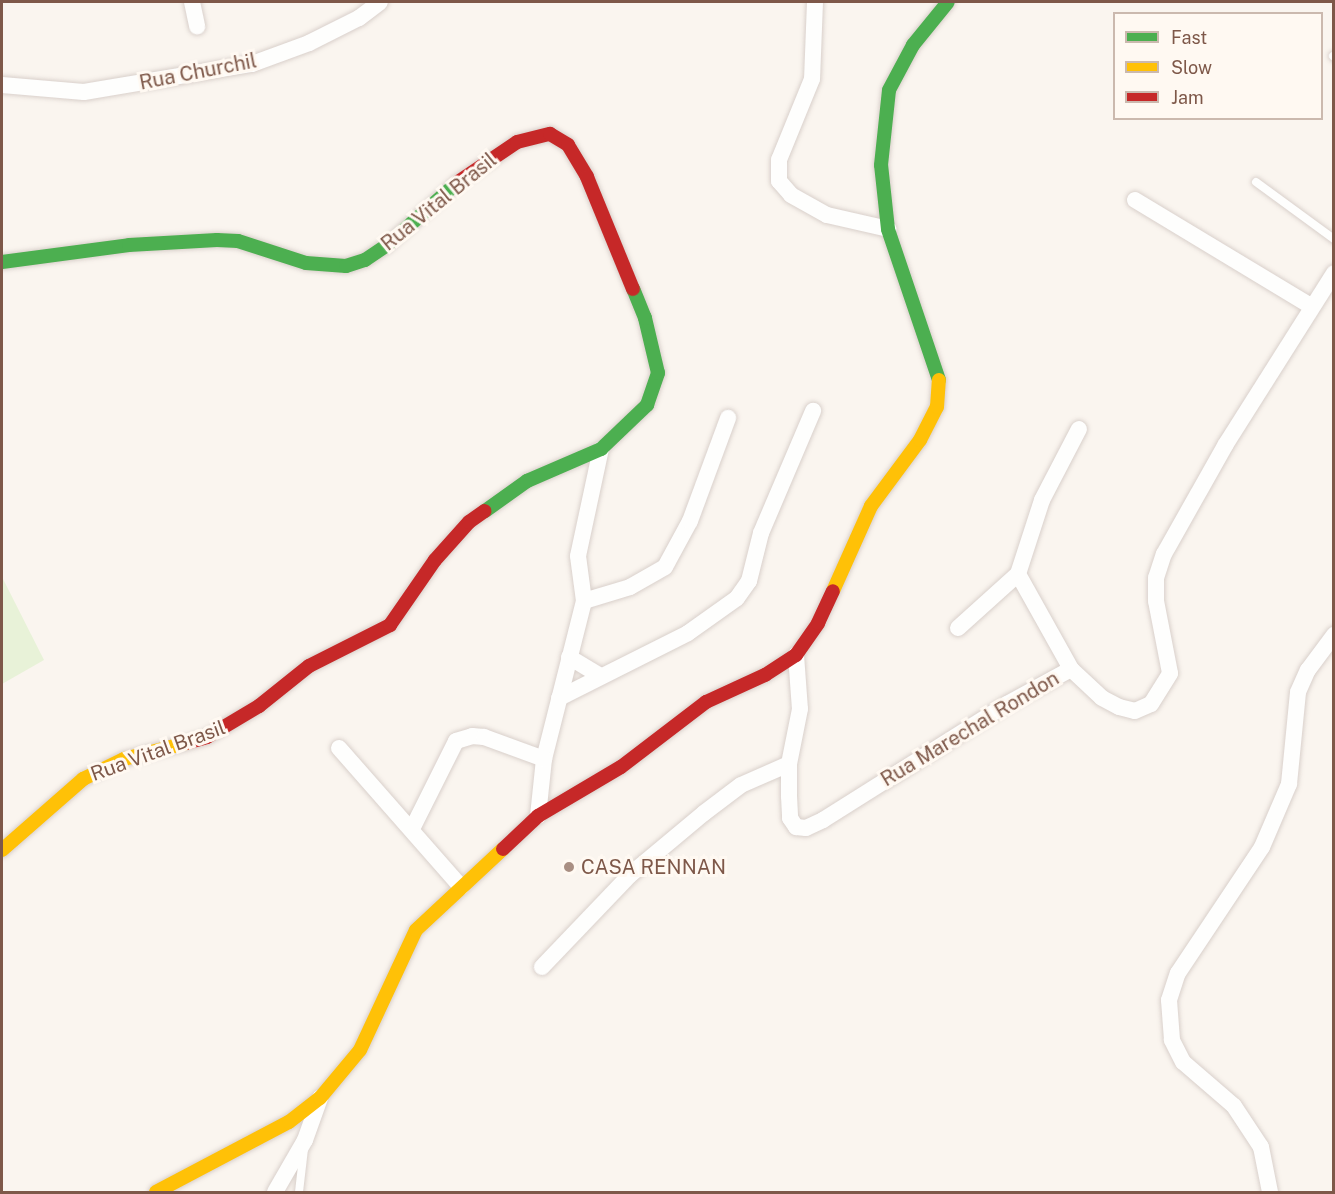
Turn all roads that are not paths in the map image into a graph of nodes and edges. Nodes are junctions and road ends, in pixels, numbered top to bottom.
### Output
1 (192, 2) edge
2 (380, 2) edge
3 (815, 2) edge
4 (948, 2) edge
5 (197, 26) dead end
6 (2, 85) edge
7 (1256, 182) dead end
8 (1135, 200) dead end
9 (888, 229) junction
10 (1334, 239) edge
11 (2, 262) edge
12 (1334, 273) edge
13 (1311, 306) junction
14 (813, 411) dead end
15 (728, 418) dead end
16 (1079, 429) dead end
17 (601, 449) junction
18 (1018, 574) junction
19 (584, 601) junction
20 (958, 628) dead end
21 (1334, 635) edge
22 (796, 655) junction
23 (569, 657) junction
24 (1071, 669) junction
25 (599, 675) junction
26 (559, 698) junction
27 (339, 748) dead end
28 (544, 759) junction
29 (789, 764) junction
30 (538, 816) junction
31 (412, 829) junction
32 (2, 850) edge
33 (461, 887) junction
34 (542, 967) dead end
35 (320, 1098) junction
36 (305, 1140) junction
37 (156, 1192) edge
38 (275, 1192) edge
39 (299, 1192) edge
40 (1270, 1192) edge

1 - 5 street
2 - 6 street, Rua Churchil
3 - 9 street
4 - 9 street
7 - 10 lane
8 - 13 street
9 - 22 street
11 - 17 street, Rua Vital Brasil
12 - 13 street, Rua Marechal Rondon
13 - 24 street, Rua Marechal Rondon
14 - 25 street
15 - 19 street
16 - 18 street
17 - 19 street
17 - 32 street, Rua Vital Brasil
18 - 20 street
18 - 24 street
19 - 23 street
21 - 40 street
22 - 29 street, Rua Marechal Rondon
22 - 30 street
23 - 25 street
23 - 26 street
24 - 29 street, Rua Marechal Rondon
25 - 26 street
26 - 28 street
27 - 31 street
28 - 30 street
28 - 31 street
29 - 34 street
30 - 33 street
31 - 33 street
33 - 35 street
35 - 36 street
35 - 37 street
36 - 38 street
36 - 39 lane

